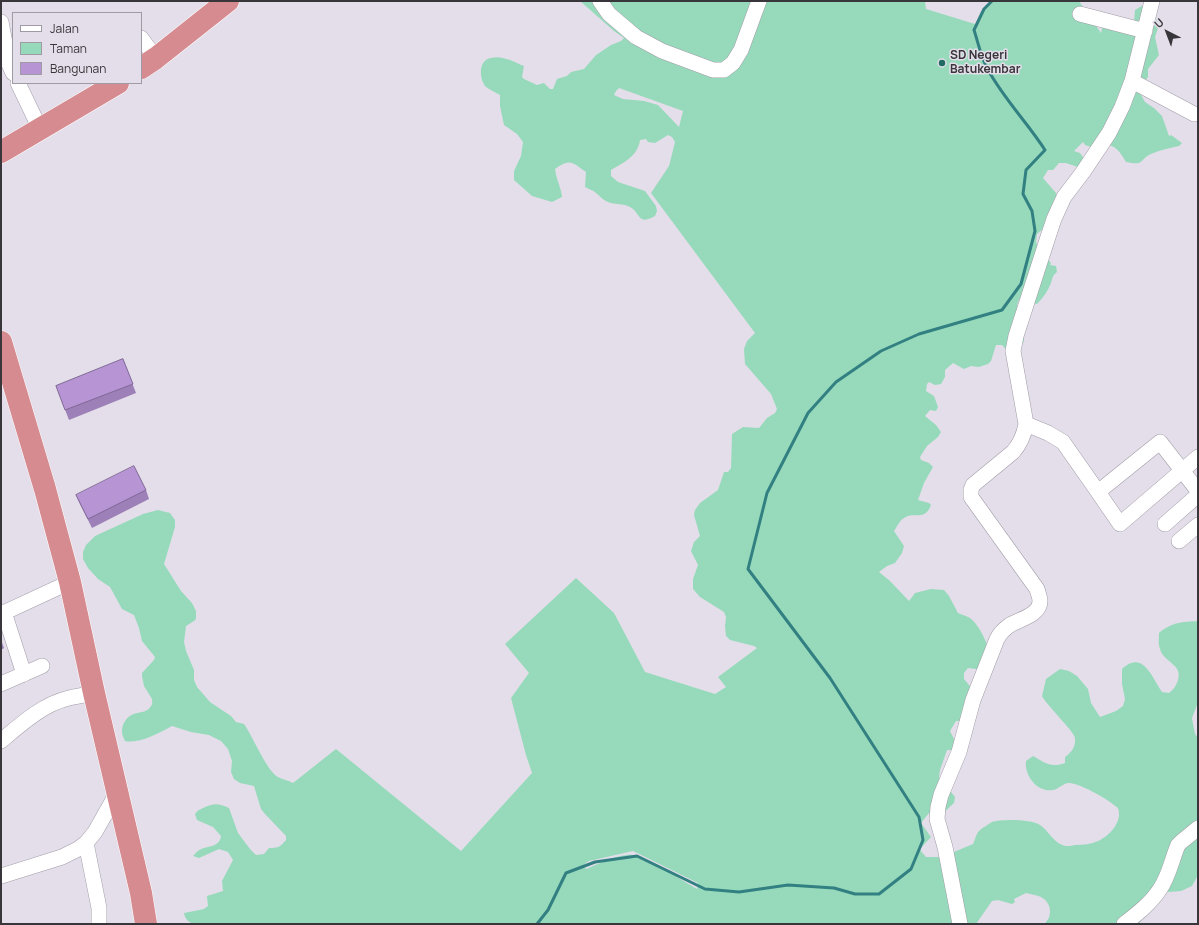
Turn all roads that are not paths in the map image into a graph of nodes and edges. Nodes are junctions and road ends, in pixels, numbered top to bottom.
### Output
1 (228, 1) edge
2 (759, 1) edge
3 (1152, 1) edge
4 (601, 2) edge
5 (1080, 14) dead end
6 (1, 22) edge
7 (1145, 31) junction
8 (142, 42) edge
9 (148, 63) edge
10 (12, 71) edge
11 (1132, 81) junction
12 (18, 84) edge
13 (116, 84) edge
14 (1194, 114) dead end
15 (40, 129) junction
16 (1, 152) edge
17 (1, 342) edge
18 (1026, 424) junction
19 (1198, 457) edge
20 (1182, 471) junction
21 (1198, 491) edge
22 (1098, 492) junction
23 (1198, 495) edge
24 (1164, 524) dead end
25 (1198, 525) edge
26 (1179, 541) dead end
27 (70, 582) junction
28 (2, 613) edge
29 (42, 666) dead end
30 (24, 674) junction
31 (1, 684) edge
32 (94, 693) junction
33 (1, 741) edge
34 (118, 793) junction
35 (1198, 828) edge
36 (86, 843) junction
37 (1, 876) edge
38 (99, 924) edge
39 (146, 924) edge
40 (960, 924) edge
41 (1124, 924) edge

1 - 9 highway
2 - 4 street
3 - 7 street
5 - 7 street
6 - 10 street
7 - 11 street
8 - 9 street
11 - 14 street
11 - 18 street
12 - 15 street
13 - 15 highway
15 - 16 highway
17 - 27 highway
18 - 22 street
18 - 40 street
19 - 20 street
20 - 21 street
20 - 22 street
20 - 22 street
23 - 24 street
25 - 26 street
27 - 28 street
27 - 32 highway
28 - 30 street
29 - 30 street
30 - 31 street
32 - 33 street
32 - 34 highway
34 - 36 street
34 - 39 highway
35 - 41 street
36 - 37 street
36 - 38 street

